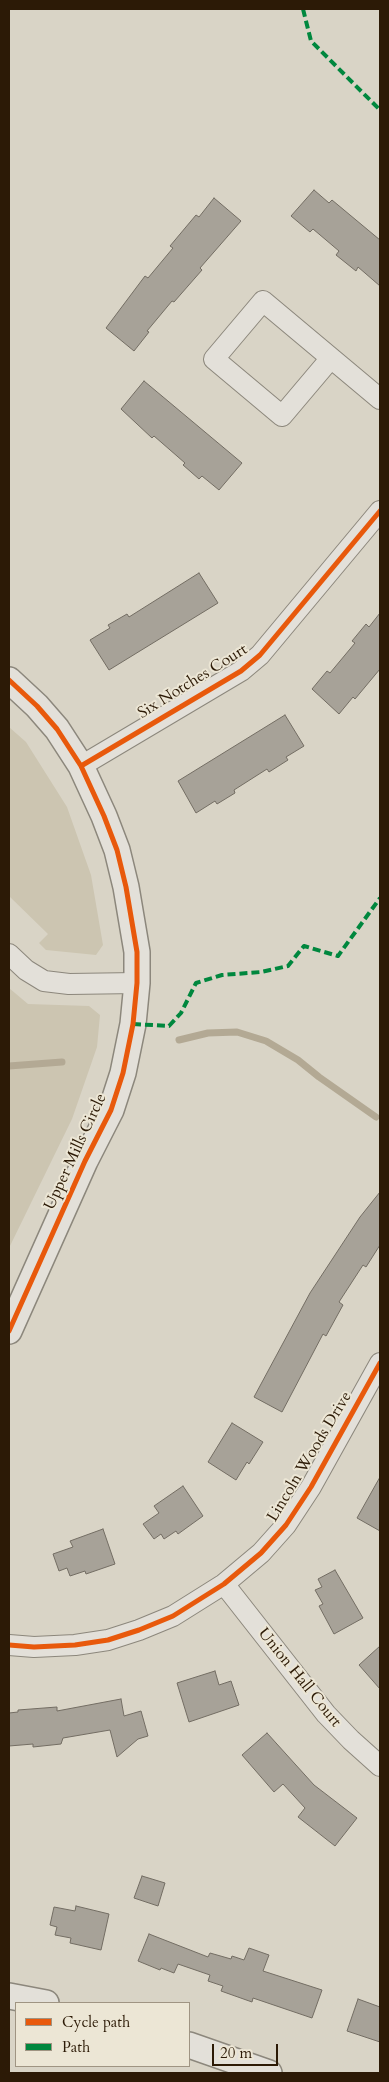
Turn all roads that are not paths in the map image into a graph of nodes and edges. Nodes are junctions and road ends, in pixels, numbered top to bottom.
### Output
1 (331, 358) junction
2 (380, 399) edge
3 (380, 510) edge
4 (9, 680) edge
5 (81, 766) junction
6 (9, 954) edge
7 (137, 983) junction
8 (9, 1332) edge
9 (380, 1364) edge
10 (224, 1584) junction
11 (9, 1645) edge
12 (380, 1766) edge
13 (9, 1996) edge
14 (41, 2002) edge
15 (190, 2045) edge
16 (269, 2073) edge

1 - 1 street
1 - 2 street
3 - 5 street, Six Notches Court
4 - 5 street, Upper Mills Circle
5 - 7 street, Upper Mills Circle
6 - 7 street
7 - 8 street, Upper Mills Circle
9 - 10 street, Lincoln Woods Drive
10 - 11 street, Lincoln Woods Drive
10 - 12 street, Union Hall Court
13 - 14 street
15 - 16 street

